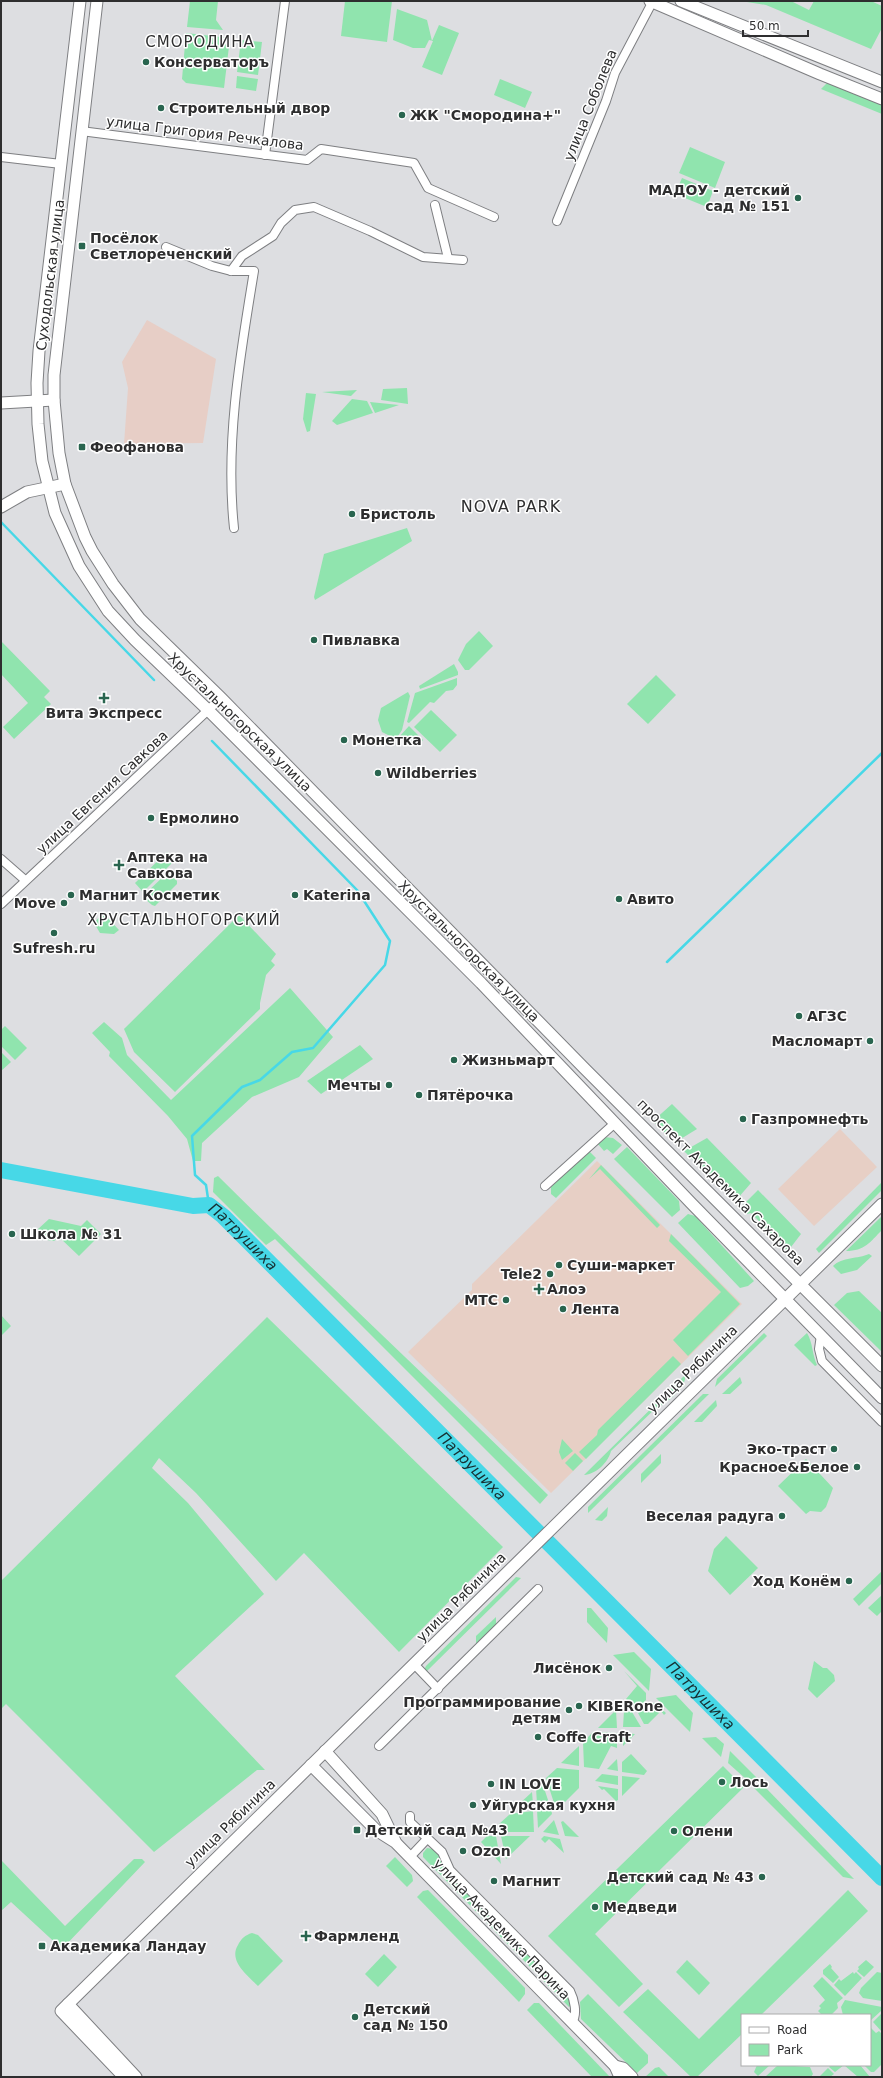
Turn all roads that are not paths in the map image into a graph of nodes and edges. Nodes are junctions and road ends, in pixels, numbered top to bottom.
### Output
1 (80, 1) edge
2 (97, 1) edge
3 (285, 1) edge
4 (652, 1) edge
5 (681, 1) edge
6 (882, 82) edge
7 (882, 99) edge
8 (81, 131) junction
9 (265, 155) junction
10 (1, 157) edge
11 (61, 164) junction
12 (435, 205) dead end
13 (494, 217) dead end
14 (558, 221) dead end
15 (166, 247) dead end
16 (50, 252) joint
17 (448, 258) junction
18 (463, 260) dead end
19 (231, 271) junction
20 (54, 400) junction
21 (37, 401) junction
22 (1, 403) edge
23 (65, 484) junction
24 (48, 486) junction
25 (1, 507) edge
26 (234, 528) dead end
27 (221, 698) junction
28 (209, 711) junction
29 (1, 859) edge
30 (399, 879) junction
31 (25, 880) junction
32 (388, 891) junction
33 (1, 904) edge
34 (457, 939) junction
35 (444, 948) junction
36 (546, 1029) joint
37 (615, 1123) junction
38 (545, 1186) dead end
39 (882, 1204) edge
40 (801, 1284) junction
41 (786, 1299) junction
42 (821, 1335) junction
43 (878, 1358) edge
44 (882, 1366) edge
45 (882, 1398) edge
46 (882, 1422) edge
47 (538, 1589) dead end
48 (414, 1664) junction
49 (438, 1689) junction
50 (379, 1746) dead end
51 (325, 1751) junction
52 (311, 1765) junction
53 (410, 1816) dead end
54 (427, 1839) junction
55 (395, 1842) junction
56 (410, 1857) junction
57 (64, 2007) junction
58 (572, 2022) junction
59 (615, 2066) junction
60 (124, 2077) edge
61 (136, 2077) edge
62 (620, 2077) edge
63 (632, 2077) edge

1 - 11 street, Суходольская улица
2 - 8 street, Суходольская улица
3 - 9 street
4 - 7 street
4 - 14 street, улица Соболева
5 - 6 street
8 - 9 street, улица Григория Речкалова
8 - 20 street, Суходольская улица
9 - 13 street, улица Григория Речкалова
10 - 11 street
11 - 16 street, Суходольская улица
12 - 17 street
15 - 19 street
16 - 21 street, Хрустальногорская улица
17 - 18 street
17 - 19 street
19 - 26 street
20 - 21 street
20 - 23 street, Суходольская улица
21 - 22 street
21 - 24 street, Хрустальногорская улица
23 - 24 street
23 - 27 street, Хрустальногорская улица
24 - 25 street
24 - 28 street, Хрустальногорская улица
27 - 28 street, улица Евгения Савкова
27 - 30 street, Хрустальногорская улица
28 - 31 street, улица Евгения Савкова
28 - 32 street, Хрустальногорская улица
29 - 31 street
30 - 32 street
30 - 34 street, Хрустальногорская улица
31 - 33 street, улица Евгения Савкова
32 - 35 street, Хрустальногорская улица
34 - 35 street
34 - 36 street, Хрустальногорская улица
35 - 37 street, Хрустальногорская улица
36 - 40 street, проспект Академика Сахарова
37 - 38 street
37 - 41 street
39 - 40 street, улица Рябинина
40 - 41 street, улица Рябинина
40 - 43 street, проспект Академика Сахарова
41 - 42 street
41 - 48 street, улица Рябинина
42 - 45 street
42 - 46 street
43 - 44 street, проспект Академика Сахарова
47 - 49 street
48 - 49 street
48 - 51 street, улица Рябинина
49 - 50 street
51 - 52 street, улица Рябинина
51 - 55 street, улица Академика Парина
52 - 55 street, улица Академика Парина
52 - 57 street, улица Рябинина
53 - 54 street, улица Академика Парина
54 - 56 street
54 - 58 street, улица Академика Парина
55 - 56 street, улица Академика Парина
56 - 58 street, улица Академика Парина
57 - 60 street
57 - 61 street
58 - 59 street, улица Академика Парина
59 - 62 street, улица Академика Парина
59 - 63 street, улица Академика Парина

